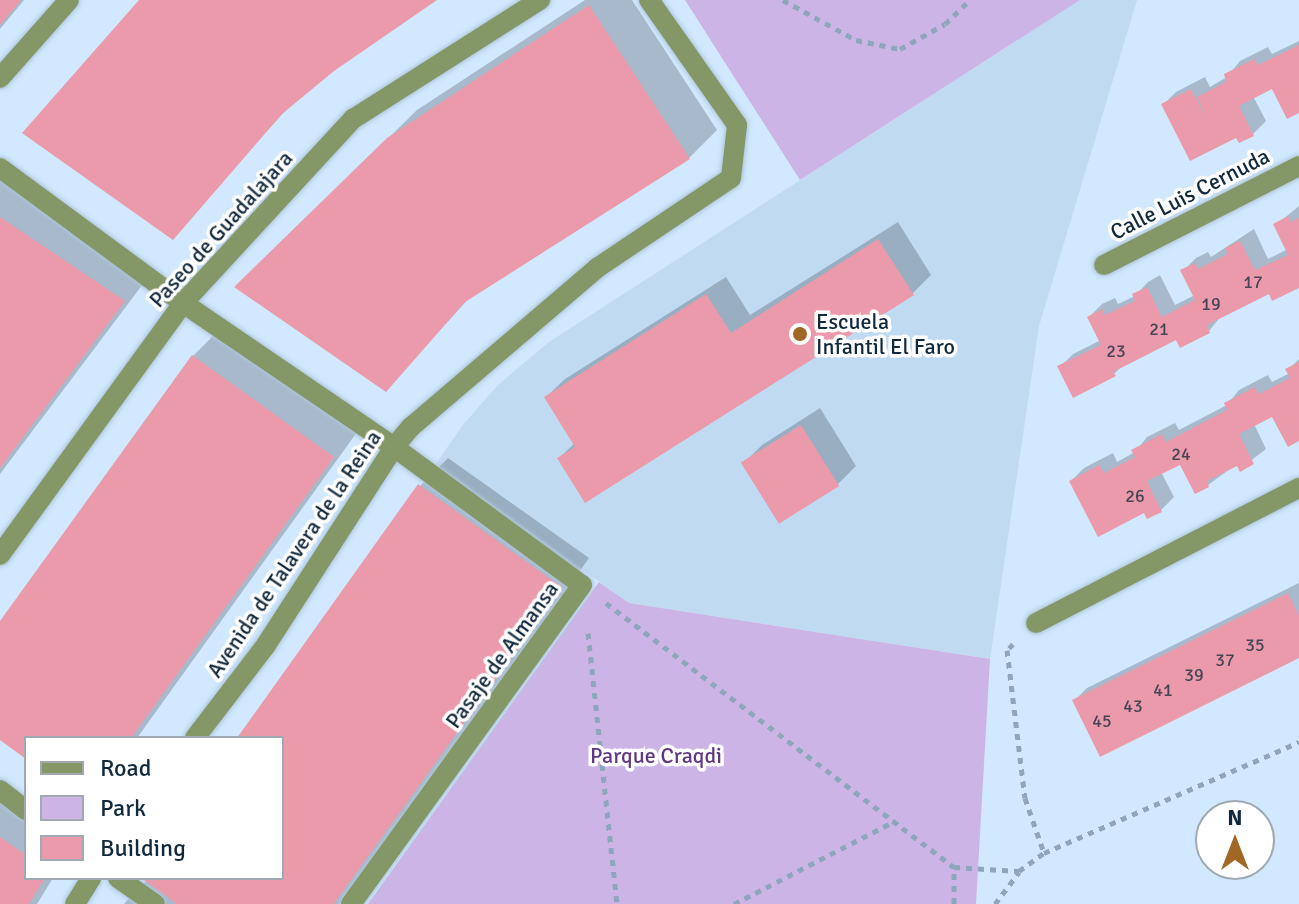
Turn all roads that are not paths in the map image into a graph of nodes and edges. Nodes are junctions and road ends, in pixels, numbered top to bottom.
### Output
1 (69, 0) edge
2 (540, 0) edge
3 (649, 0) edge
4 (0, 78) edge
5 (1299, 166) edge
6 (0, 168) edge
7 (1104, 265) dead end
8 (183, 303) junction
9 (394, 447) junction
10 (1299, 488) edge
11 (0, 555) edge
12 (1036, 623) road end
13 (197, 736) edge
14 (0, 790) edge
15 (24, 808) edge
16 (90, 880) edge
17 (121, 880) edge
18 (75, 904) edge
19 (155, 904) edge
20 (351, 904) edge

1 - 4 street
2 - 8 street, Paseo de Guadalajara
3 - 9 street, Avenida de Talavera de la Reina
5 - 7 street, Calle Luis Cernuda
6 - 8 street, Pasaje de Almansa
8 - 9 street, Pasaje de Almansa
8 - 11 street, Paseo de Guadalajara
9 - 13 street, Avenida de Talavera de la Reina
9 - 20 street, Pasaje de Almansa
10 - 12 street
14 - 15 street
16 - 18 street
17 - 19 street

